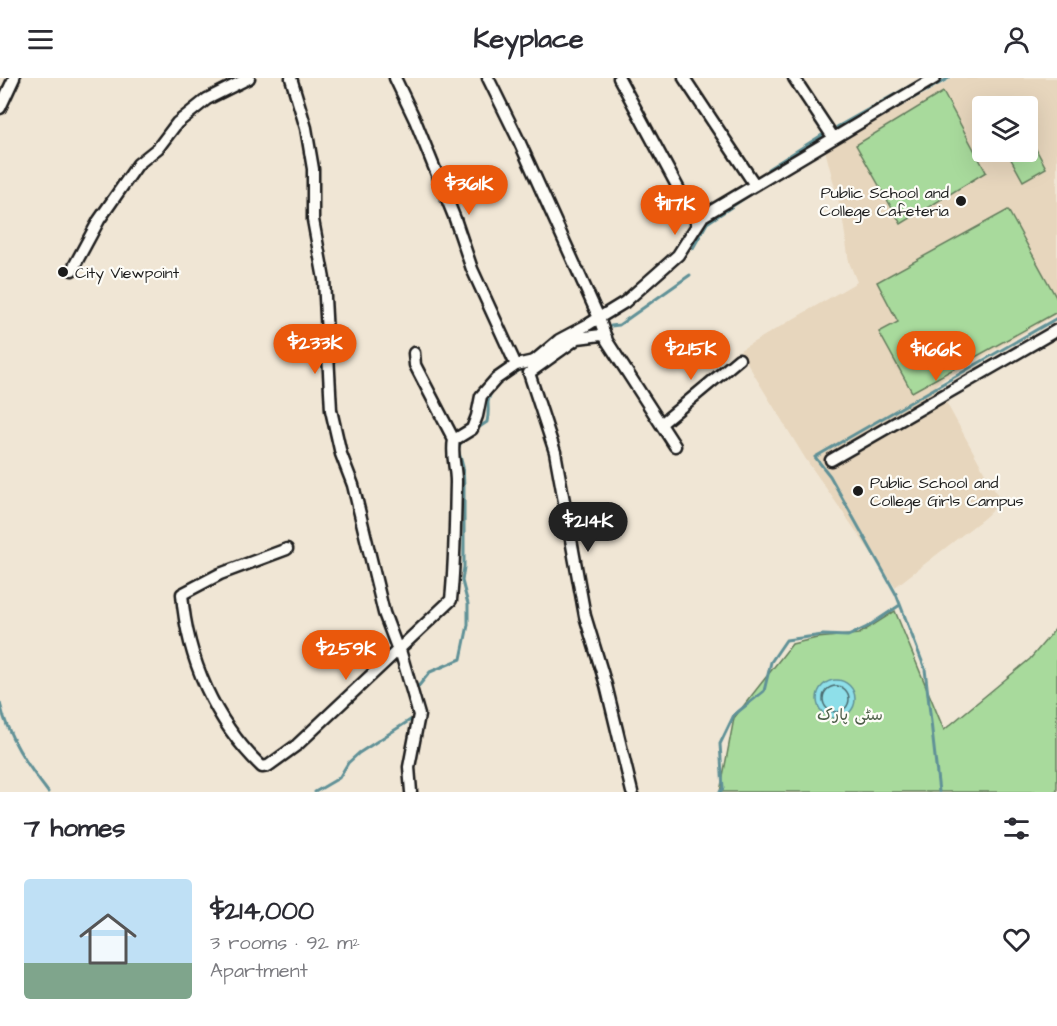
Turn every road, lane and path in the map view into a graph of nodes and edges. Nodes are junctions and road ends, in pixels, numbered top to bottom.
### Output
1 (14, 78) edge
2 (249, 78) edge
3 (291, 78) edge
4 (395, 78) edge
5 (488, 78) edge
6 (619, 78) edge
7 (684, 78) edge
8 (794, 78) edge
9 (935, 78) edge
10 (0, 108) edge
11 (833, 137) junction
12 (754, 185) junction
13 (697, 223) junction
14 (72, 270) dead end
15 (599, 318) junction
16 (1057, 330) edge
17 (606, 337) junction
18 (414, 353) dead end
19 (739, 359) dead end
20 (516, 365) junction
21 (660, 424) junction
22 (454, 441) junction
23 (675, 446) dead end
24 (831, 460) dead end
25 (287, 549) dead end
26 (400, 650) junction
27 (411, 792) edge
28 (632, 792) edge

1 - 10 street
2 - 14 street
3 - 26 street
4 - 20 street
5 - 15 street
6 - 13 street
7 - 12 street
8 - 11 street
9 - 11 street
11 - 12 street
12 - 13 street
13 - 15 street
15 - 17 street
15 - 20 street
16 - 24 street
17 - 21 street
17 - 28 street
18 - 22 street
19 - 21 street
20 - 22 street
21 - 23 street
22 - 26 street
25 - 26 street
26 - 27 street

